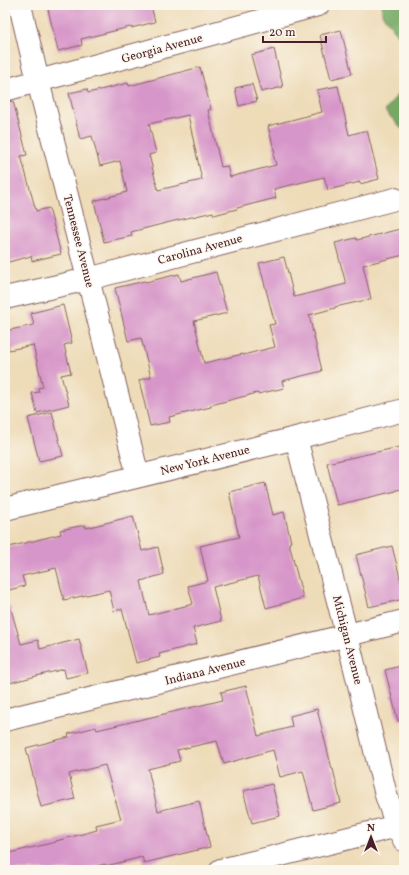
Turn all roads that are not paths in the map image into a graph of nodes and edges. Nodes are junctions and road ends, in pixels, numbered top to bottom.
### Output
1 (20, 5) edge
2 (318, 5) edge
3 (38, 81) junction
4 (5, 90) edge
5 (395, 199) dead end
6 (88, 279) junction
7 (5, 298) edge
8 (404, 410) edge
9 (296, 438) junction
10 (138, 476) junction
11 (5, 509) edge
12 (404, 621) edge
13 (347, 636) junction
14 (5, 720) edge
15 (400, 833) edge
16 (221, 870) edge

1 - 3 street, Tennessee Avenue
2 - 3 street, Georgia Avenue
3 - 4 street, Georgia Avenue
3 - 6 street, Tennessee Avenue
5 - 6 street, Carolina Avenue
6 - 7 street, Carolina Avenue
6 - 10 street, Tennessee Avenue
8 - 9 street, New York Avenue
9 - 10 street, New York Avenue
9 - 13 street, Michigan Avenue
10 - 11 street, New York Avenue
12 - 13 street, Indiana Avenue
13 - 14 street, Indiana Avenue
13 - 15 street, Michigan Avenue
15 - 16 street

